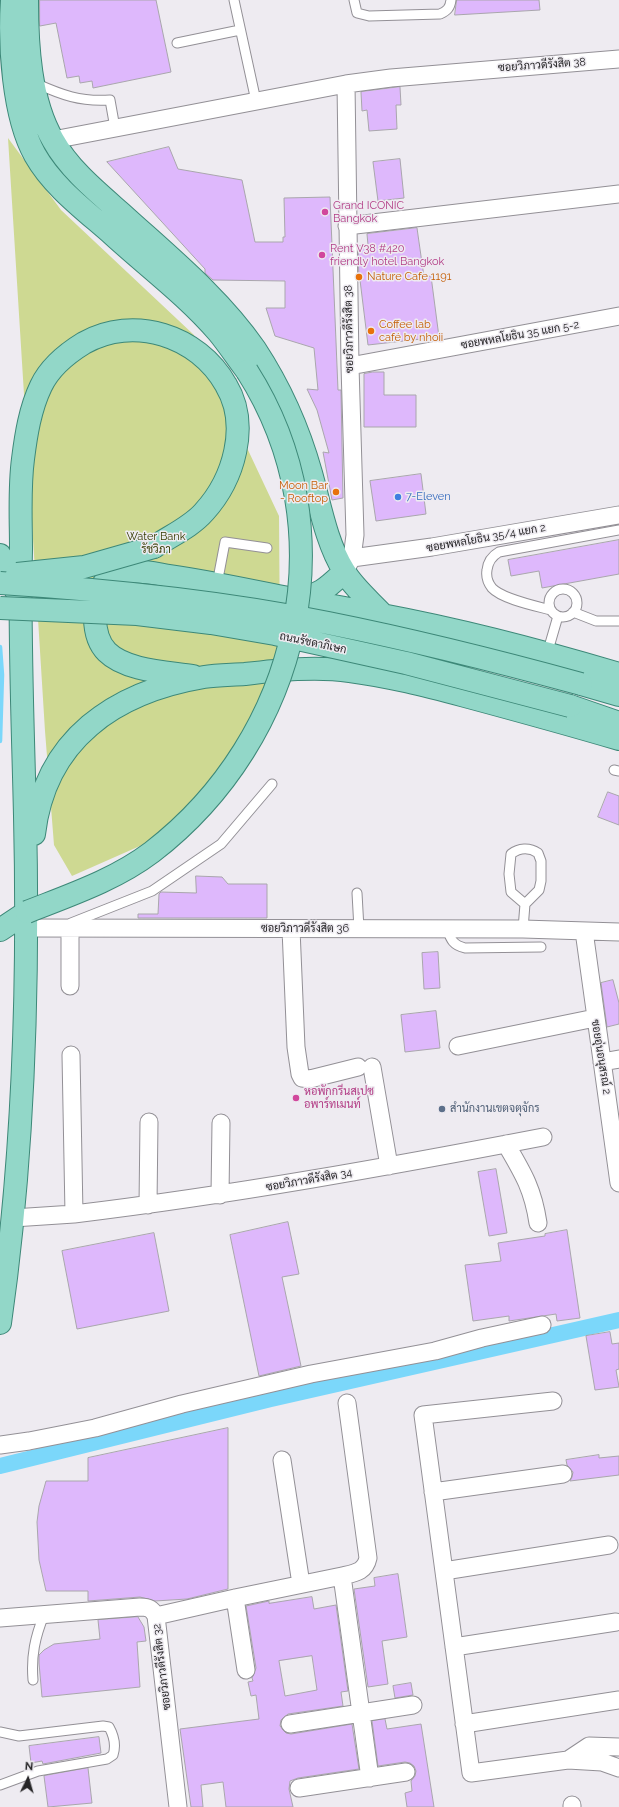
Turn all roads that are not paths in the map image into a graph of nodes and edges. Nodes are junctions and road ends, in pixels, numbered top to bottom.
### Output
1 (12, 0) edge
2 (27, 0) edge
3 (234, 0) edge
4 (354, 0) edge
5 (451, 0) edge
6 (240, 30) junction
7 (177, 43) dead end
8 (619, 59) edge
9 (35, 83) junction
10 (346, 84) junction
11 (256, 101) junction
12 (115, 128) junction
13 (52, 140) junction
14 (619, 194) edge
15 (347, 226) junction
16 (619, 316) edge
17 (350, 366) junction
18 (619, 514) edge
19 (619, 530) edge
20 (267, 548) dead end
21 (0, 556) edge
22 (348, 565) junction
23 (0, 576) edge
24 (0, 583) edge
25 (217, 584) junction
26 (290, 598) junction
27 (10, 605) edge
28 (573, 612) junction
29 (554, 613) junction
30 (383, 615) junction
31 (619, 621) edge
32 (547, 654) junction
33 (619, 674) edge
34 (204, 677) junction
35 (619, 695) edge
36 (619, 722) edge
37 (619, 738) edge
38 (272, 784) dead end
39 (357, 893) dead end
40 (525, 904) junction
41 (27, 914) junction
42 (0, 918) edge
43 (447, 928) junction
44 (62, 929) junction
45 (291, 929) junction
46 (359, 929) junction
47 (522, 929) junction
48 (0, 930) edge
49 (584, 931) junction
50 (619, 932) edge
51 (541, 947) dead end
52 (70, 986) dead end
53 (595, 1018) junction
54 (458, 1046) dead end
55 (71, 1055) dead end
56 (619, 1059) edge
57 (602, 1062) junction
58 (615, 1117) edge
59 (148, 1122) dead end
60 (221, 1123) dead end
61 (543, 1137) dead end
62 (616, 1138) edge
63 (506, 1144) junction
64 (389, 1166) junction
65 (619, 1183) edge
66 (220, 1195) junction
67 (148, 1206) junction
68 (74, 1214) junction
69 (13, 1218) junction
70 (538, 1223) dead end
71 (0, 1323) edge
72 (542, 1325) dead end
73 (553, 1401) dead end
74 (347, 1403) dead end
75 (0, 1445) edge
76 (282, 1460) dead end
77 (563, 1474) dead end
78 (433, 1492) junction
79 (609, 1545) dead end
80 (444, 1571) junction
81 (342, 1576) junction
82 (301, 1584) junction
83 (236, 1598) junction
84 (44, 1615) junction
85 (156, 1616) junction
86 (0, 1618) edge
87 (616, 1622) dead end
88 (454, 1647) junction
89 (246, 1670) dead end
90 (33, 1680) dead end
91 (619, 1700) edge
92 (413, 1706) dead end
93 (360, 1713) junction
94 (290, 1724) dead end
95 (464, 1724) junction
96 (0, 1732) edge
97 (619, 1747) edge
98 (568, 1760) junction
99 (619, 1768) edge
100 (406, 1772) dead end
101 (370, 1778) junction
102 (0, 1785) edge
103 (299, 1788) dead end
104 (178, 1807) edge

1 - 41 main road, bridge
2 - 9 main road
3 - 6 lane
4 - 5 lane
6 - 7 lane
6 - 11 lane
8 - 10 street, ซอยวิภาวดีรังสิต 38
9 - 12 lane
9 - 13 main road
10 - 11 street, ซอยวิภาวดีรังสิต 38
10 - 15 street, ซอยวิภาวดีรังสิต 38
11 - 12 street, ซอยวิภาวดีรังสิต 38
12 - 13 street, ซอยวิภาวดีรังสิต 38
13 - 22 main road
14 - 15 street
15 - 17 street, ซอยวิภาวดีรังสิต 38
16 - 17 street, ซอยพหลโยธิน 35 แยก 5-2
17 - 22 street, ซอยวิภาวดีรังสิต 38
18 - 22 street, ซอยพหลโยธิน 35/4 แยก 2
19 - 29 lane
20 - 25 lane
21 - 27 main road
22 - 26 main road
22 - 30 main road
23 - 27 main road, bridge
24 - 35 main road, ถนนรัชดาภิเษก, bridge
25 - 26 main road
25 - 34 main road
26 - 30 main road
27 - 36 main road, ถนนรัชดาภิเษก, bridge
27 - 41 main road
28 - 29 lane
28 - 29 lane
28 - 31 lane
29 - 32 lane
30 - 32 main road
32 - 33 main road
34 - 37 main road
34 - 41 main road
38 - 44 lane
39 - 46 lane
40 - 40 lane
40 - 47 lane
41 - 42 main road
41 - 44 street, ซอยวิภาวดีรังสิต 36
41 - 48 main road
41 - 69 main road
43 - 46 street, ซอยวิภาวดีรังสิต 36
43 - 47 street, ซอยวิภาวดีรังสิต 36
43 - 51 lane
44 - 45 street, ซอยวิภาวดีรังสิต 36
44 - 52 street
45 - 46 street, ซอยวิภาวดีรังสิต 36
45 - 64 street
47 - 49 street, ซอยวิภาวดีรังสิต 36
49 - 50 street, ซอยวิภาวดีรังสิต 36
49 - 53 street, ซอยอุ่นอนุสรณ์ 2
53 - 54 street
53 - 57 street, ซอยอุ่นอนุสรณ์ 2
55 - 68 street
56 - 57 street
57 - 58 street, ซอยอุ่นอนุสรณ์ 2
58 - 62 street, ซอยอุ่นอนุสรณ์ 2
59 - 67 street
60 - 66 street
61 - 63 street, ซอยวิภาวดีรังสิต 34
62 - 65 street, ซอยอุ่นอนุสรณ์ 2
63 - 64 street, ซอยวิภาวดีรังสิต 34
63 - 70 street
64 - 66 street, ซอยวิภาวดีรังสิต 34
66 - 67 street, ซอยวิภาวดีรังสิต 34
67 - 68 street, ซอยวิภาวดีรังสิต 34
68 - 69 street, ซอยวิภาวดีรังสิต 34
69 - 71 main road
72 - 75 street
73 - 78 street
74 - 81 street
76 - 82 street
77 - 78 street
78 - 80 street
79 - 80 street
80 - 88 street
81 - 82 street
81 - 93 street
82 - 83 street
83 - 85 street
83 - 89 street
84 - 85 street, ซอยวิภาวดีรังสิต 32
84 - 86 street, ซอยวิภาวดีรังสิต 32
84 - 90 lane
85 - 104 street, ซอยวิภาวดีรังสิต 32
87 - 88 street
88 - 95 street
91 - 95 street
92 - 93 street
93 - 94 street
93 - 101 street
95 - 98 street
96 - 102 lane
97 - 98 street
98 - 99 street
100 - 101 street
101 - 103 street

